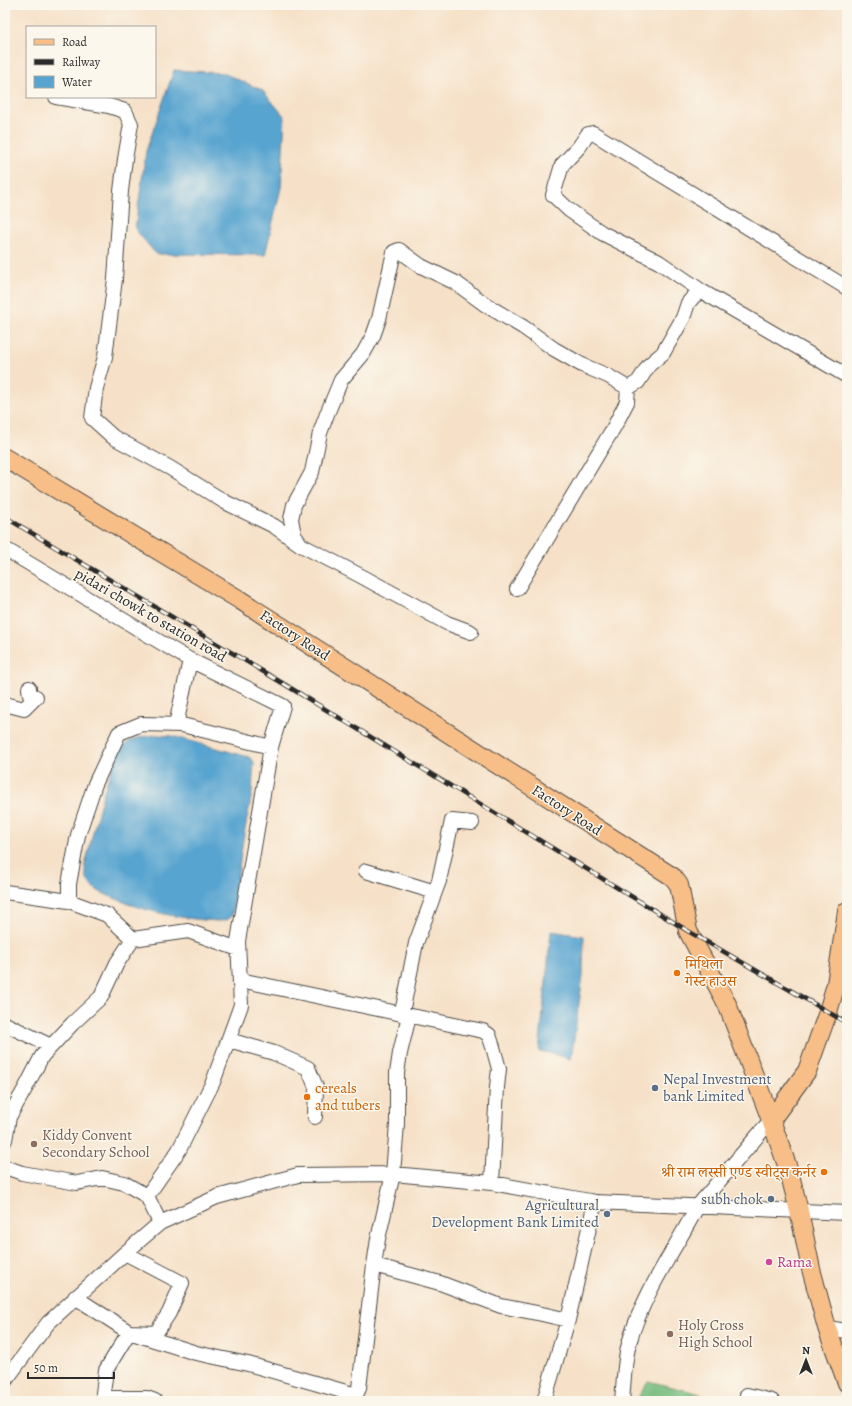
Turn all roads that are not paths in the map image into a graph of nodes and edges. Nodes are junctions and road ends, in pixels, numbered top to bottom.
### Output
1 (62, 98) edge
2 (847, 288) edge
3 (703, 292) junction
4 (847, 376) edge
5 (628, 388) junction
6 (5, 458) edge
7 (301, 545) junction
8 (5, 549) edge
9 (517, 589) dead end
10 (471, 632) dead end
11 (190, 660) junction
12 (29, 688) dead end
13 (5, 704) edge
14 (176, 724) junction
15 (271, 747) junction
16 (472, 824) dead end
17 (366, 871) dead end
18 (5, 892) edge
19 (434, 892) junction
20 (69, 901) junction
21 (847, 911) edge
22 (133, 939) junction
23 (238, 949) junction
24 (240, 980) junction
25 (405, 1015) junction
26 (5, 1024) edge
27 (229, 1040) junction
28 (51, 1046) junction
29 (315, 1117) dead end
30 (771, 1120) junction
31 (5, 1140) edge
32 (5, 1167) edge
33 (393, 1174) junction
34 (492, 1183) junction
35 (147, 1196) junction
36 (595, 1202) junction
37 (696, 1207) junction
38 (799, 1211) junction
39 (847, 1213) edge
40 (160, 1223) junction
41 (125, 1252) junction
42 (374, 1265) junction
43 (75, 1297) junction
44 (568, 1320) junction
45 (827, 1328) junction
46 (847, 1331) edge
47 (129, 1332) junction
48 (5, 1381) edge
49 (847, 1383) edge
50 (747, 1395) dead end
51 (155, 1401) edge
52 (544, 1401) edge
53 (622, 1401) edge
54 (772, 1401) edge

1 - 7 street
2 - 3 street
3 - 4 street
3 - 5 street
5 - 7 street
5 - 9 street
6 - 30 main road, Factory Road
7 - 10 street
8 - 11 street, pidari chowk to station road
11 - 14 street
11 - 15 street, pidari chowk to station road
12 - 13 street
14 - 15 street
14 - 20 street
15 - 23 street
16 - 19 street
17 - 19 street
18 - 20 street
19 - 25 street
20 - 22 street
21 - 30 main road
22 - 23 street
22 - 28 street
23 - 24 street
24 - 25 street
24 - 27 street
25 - 33 street
25 - 34 street
26 - 28 street
27 - 29 street
27 - 35 street
28 - 31 street
30 - 37 street
30 - 38 main road, Factory Road
32 - 35 street
33 - 34 street
33 - 40 street
33 - 42 street
34 - 36 street
35 - 40 street
36 - 37 street
36 - 44 street
37 - 38 street
37 - 53 street
38 - 39 street
38 - 45 main road, Factory Road
40 - 41 street
41 - 43 street
41 - 47 street
42 - 44 street
42 - 47 street
43 - 47 street
43 - 48 street
44 - 52 street
45 - 46 street
45 - 49 main road, Factory Road
47 - 51 street
50 - 54 street

